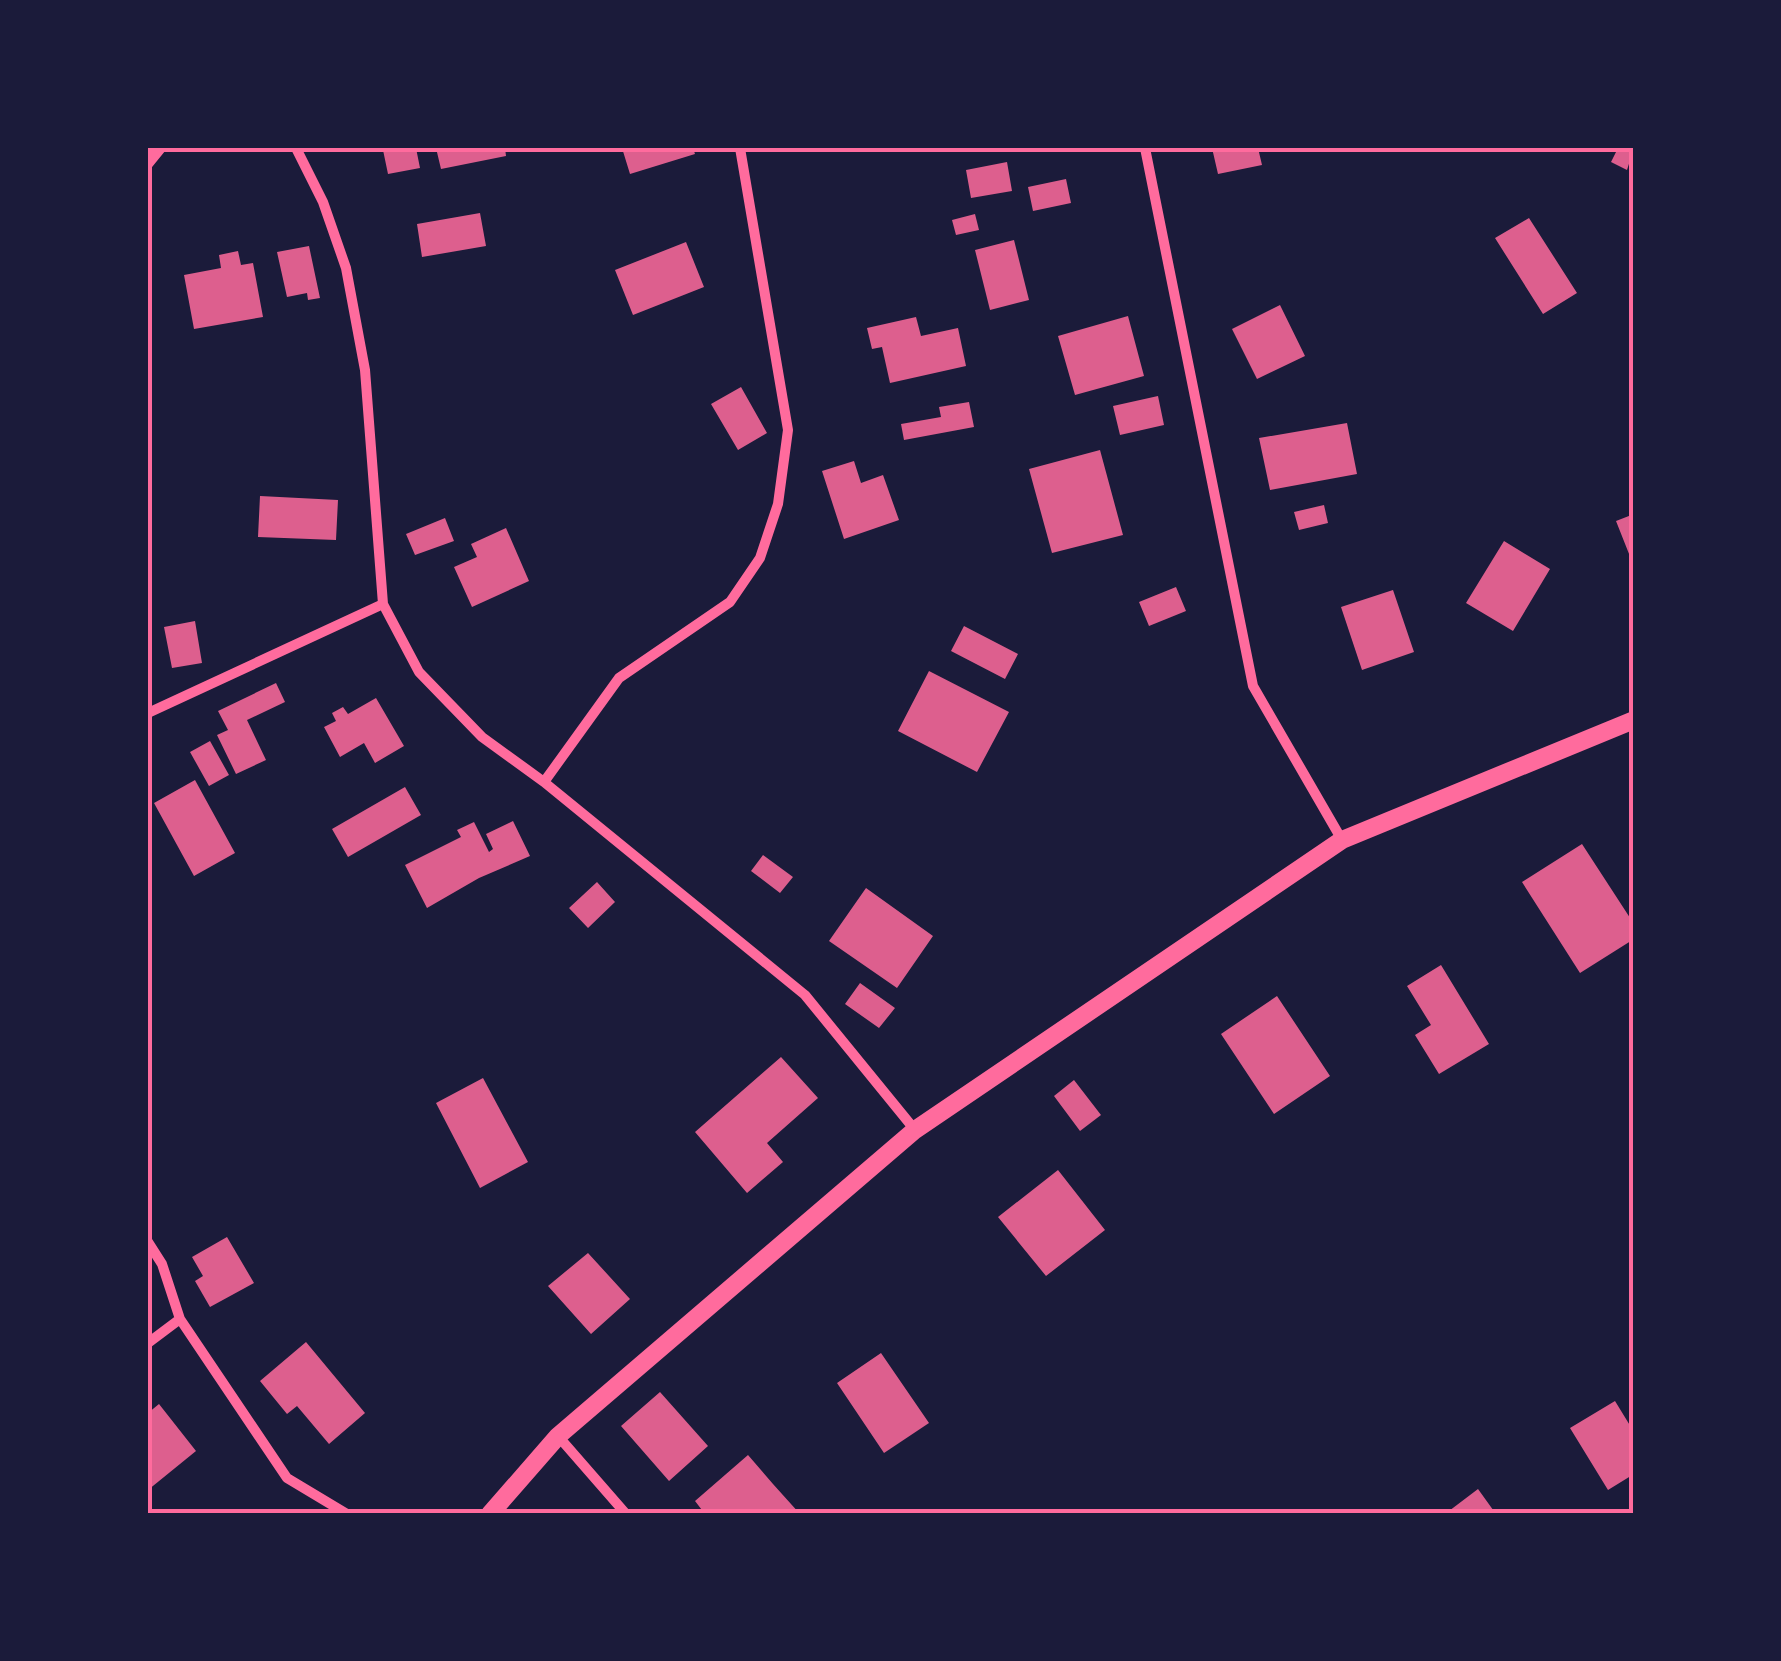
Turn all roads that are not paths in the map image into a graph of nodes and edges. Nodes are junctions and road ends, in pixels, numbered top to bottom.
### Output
1 (160, 148) edge
2 (296, 148) edge
3 (740, 148) edge
4 (1146, 148) edge
5 (148, 164) edge
6 (382, 604) junction
7 (148, 714) edge
8 (1634, 720) edge
9 (544, 782) junction
10 (1342, 840) junction
11 (915, 1130) junction
12 (148, 1242) edge
13 (180, 1320) junction
14 (148, 1343) edge
15 (558, 1436) junction
16 (347, 1514) edge
17 (490, 1514) edge
18 (626, 1514) edge

1 - 5 street
2 - 6 street
3 - 9 street
4 - 10 street
6 - 7 street
6 - 9 street
8 - 10 street
9 - 11 street
10 - 11 street
11 - 15 street
12 - 13 street
13 - 14 street
13 - 16 street
15 - 17 street
15 - 18 street

